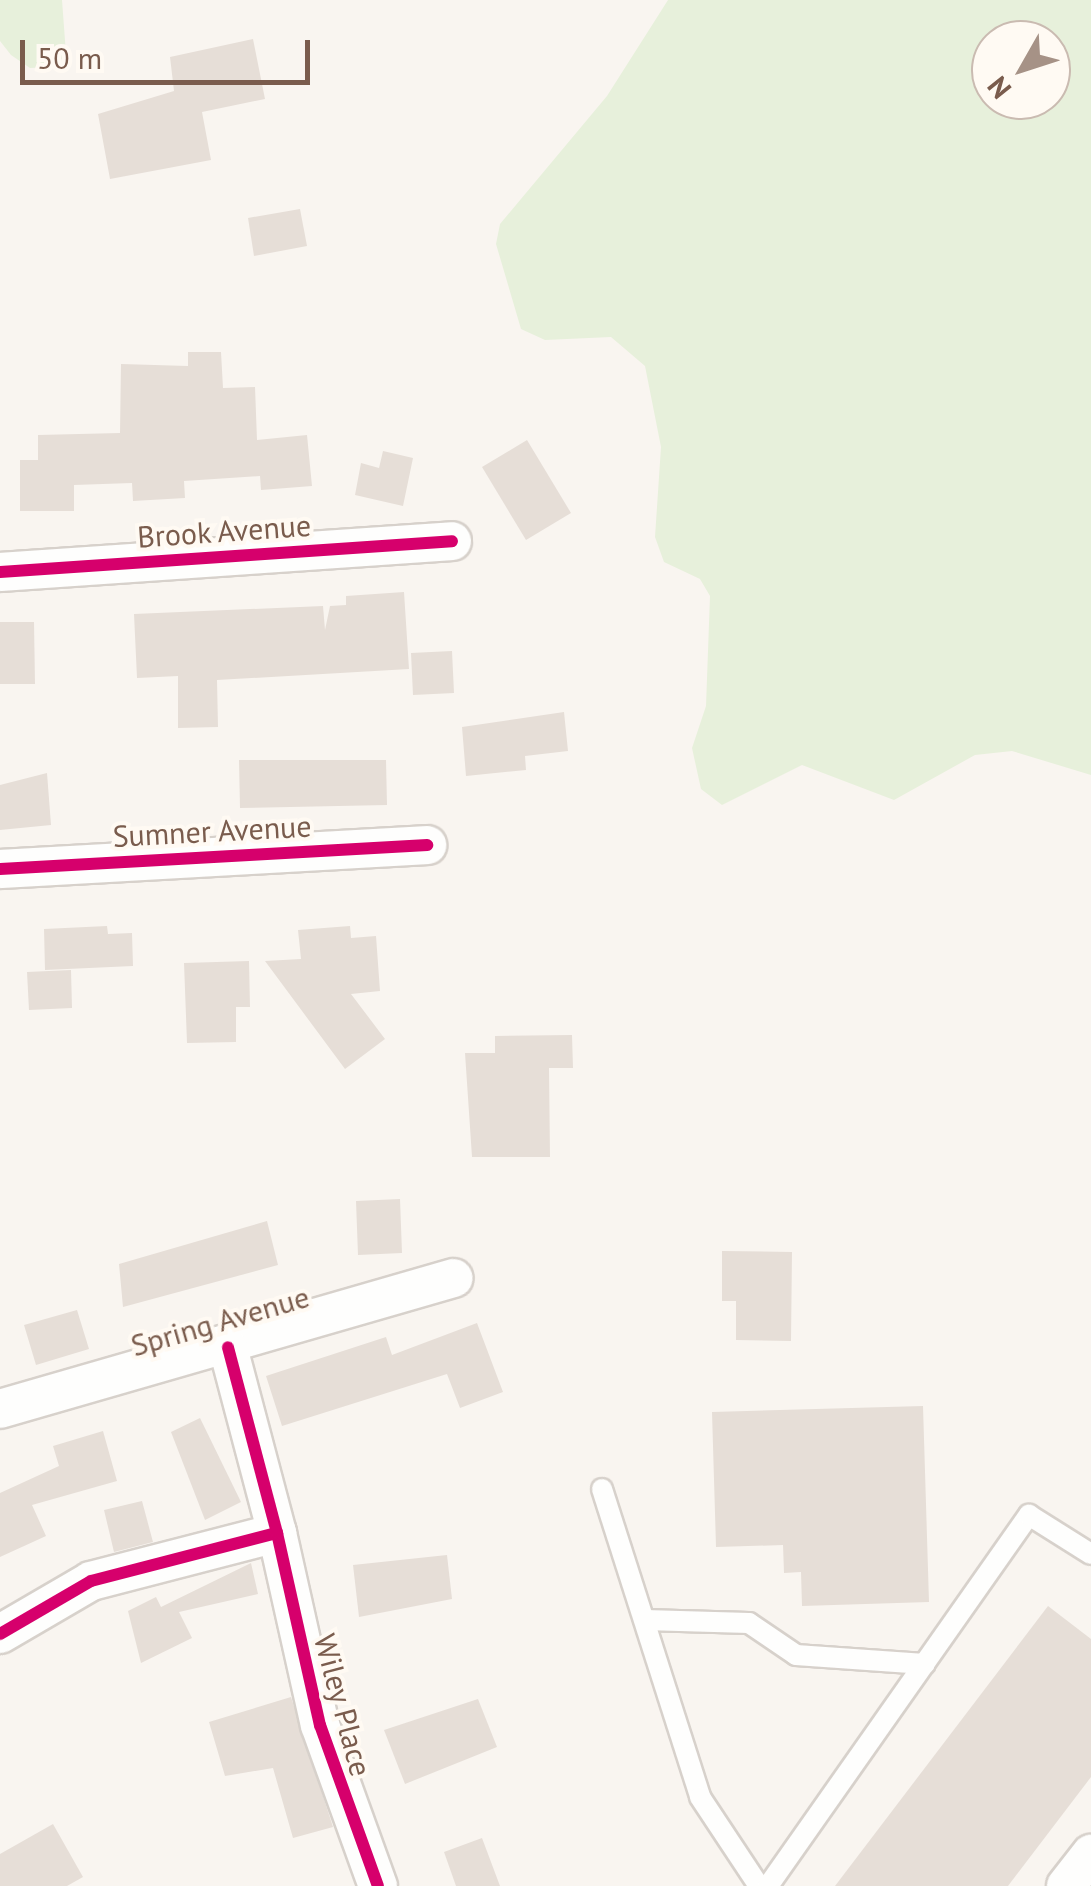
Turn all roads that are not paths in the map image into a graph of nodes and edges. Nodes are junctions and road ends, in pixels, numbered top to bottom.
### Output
1 (452, 541) dead end
2 (0, 572) edge
3 (427, 845) dead end
4 (0, 869) edge
5 (453, 1278) dead end
6 (228, 1347) junction
7 (0, 1409) edge
8 (602, 1488) dead end
9 (276, 1533) junction
10 (1091, 1554) edge
11 (645, 1620) junction
12 (0, 1634) edge
13 (924, 1664) junction
14 (1091, 1854) edge
15 (378, 1886) edge
16 (759, 1886) edge
17 (768, 1886) edge
18 (1066, 1886) edge

1 - 2 street, Brook Avenue
3 - 4 street, Sumner Avenue
5 - 6 street, Spring Avenue
6 - 7 street, Spring Avenue
6 - 9 street, Wiley Place
8 - 11 lane
9 - 12 street
9 - 15 street, Wiley Place
10 - 13 lane
11 - 13 lane
11 - 16 lane
13 - 17 lane
14 - 18 street

